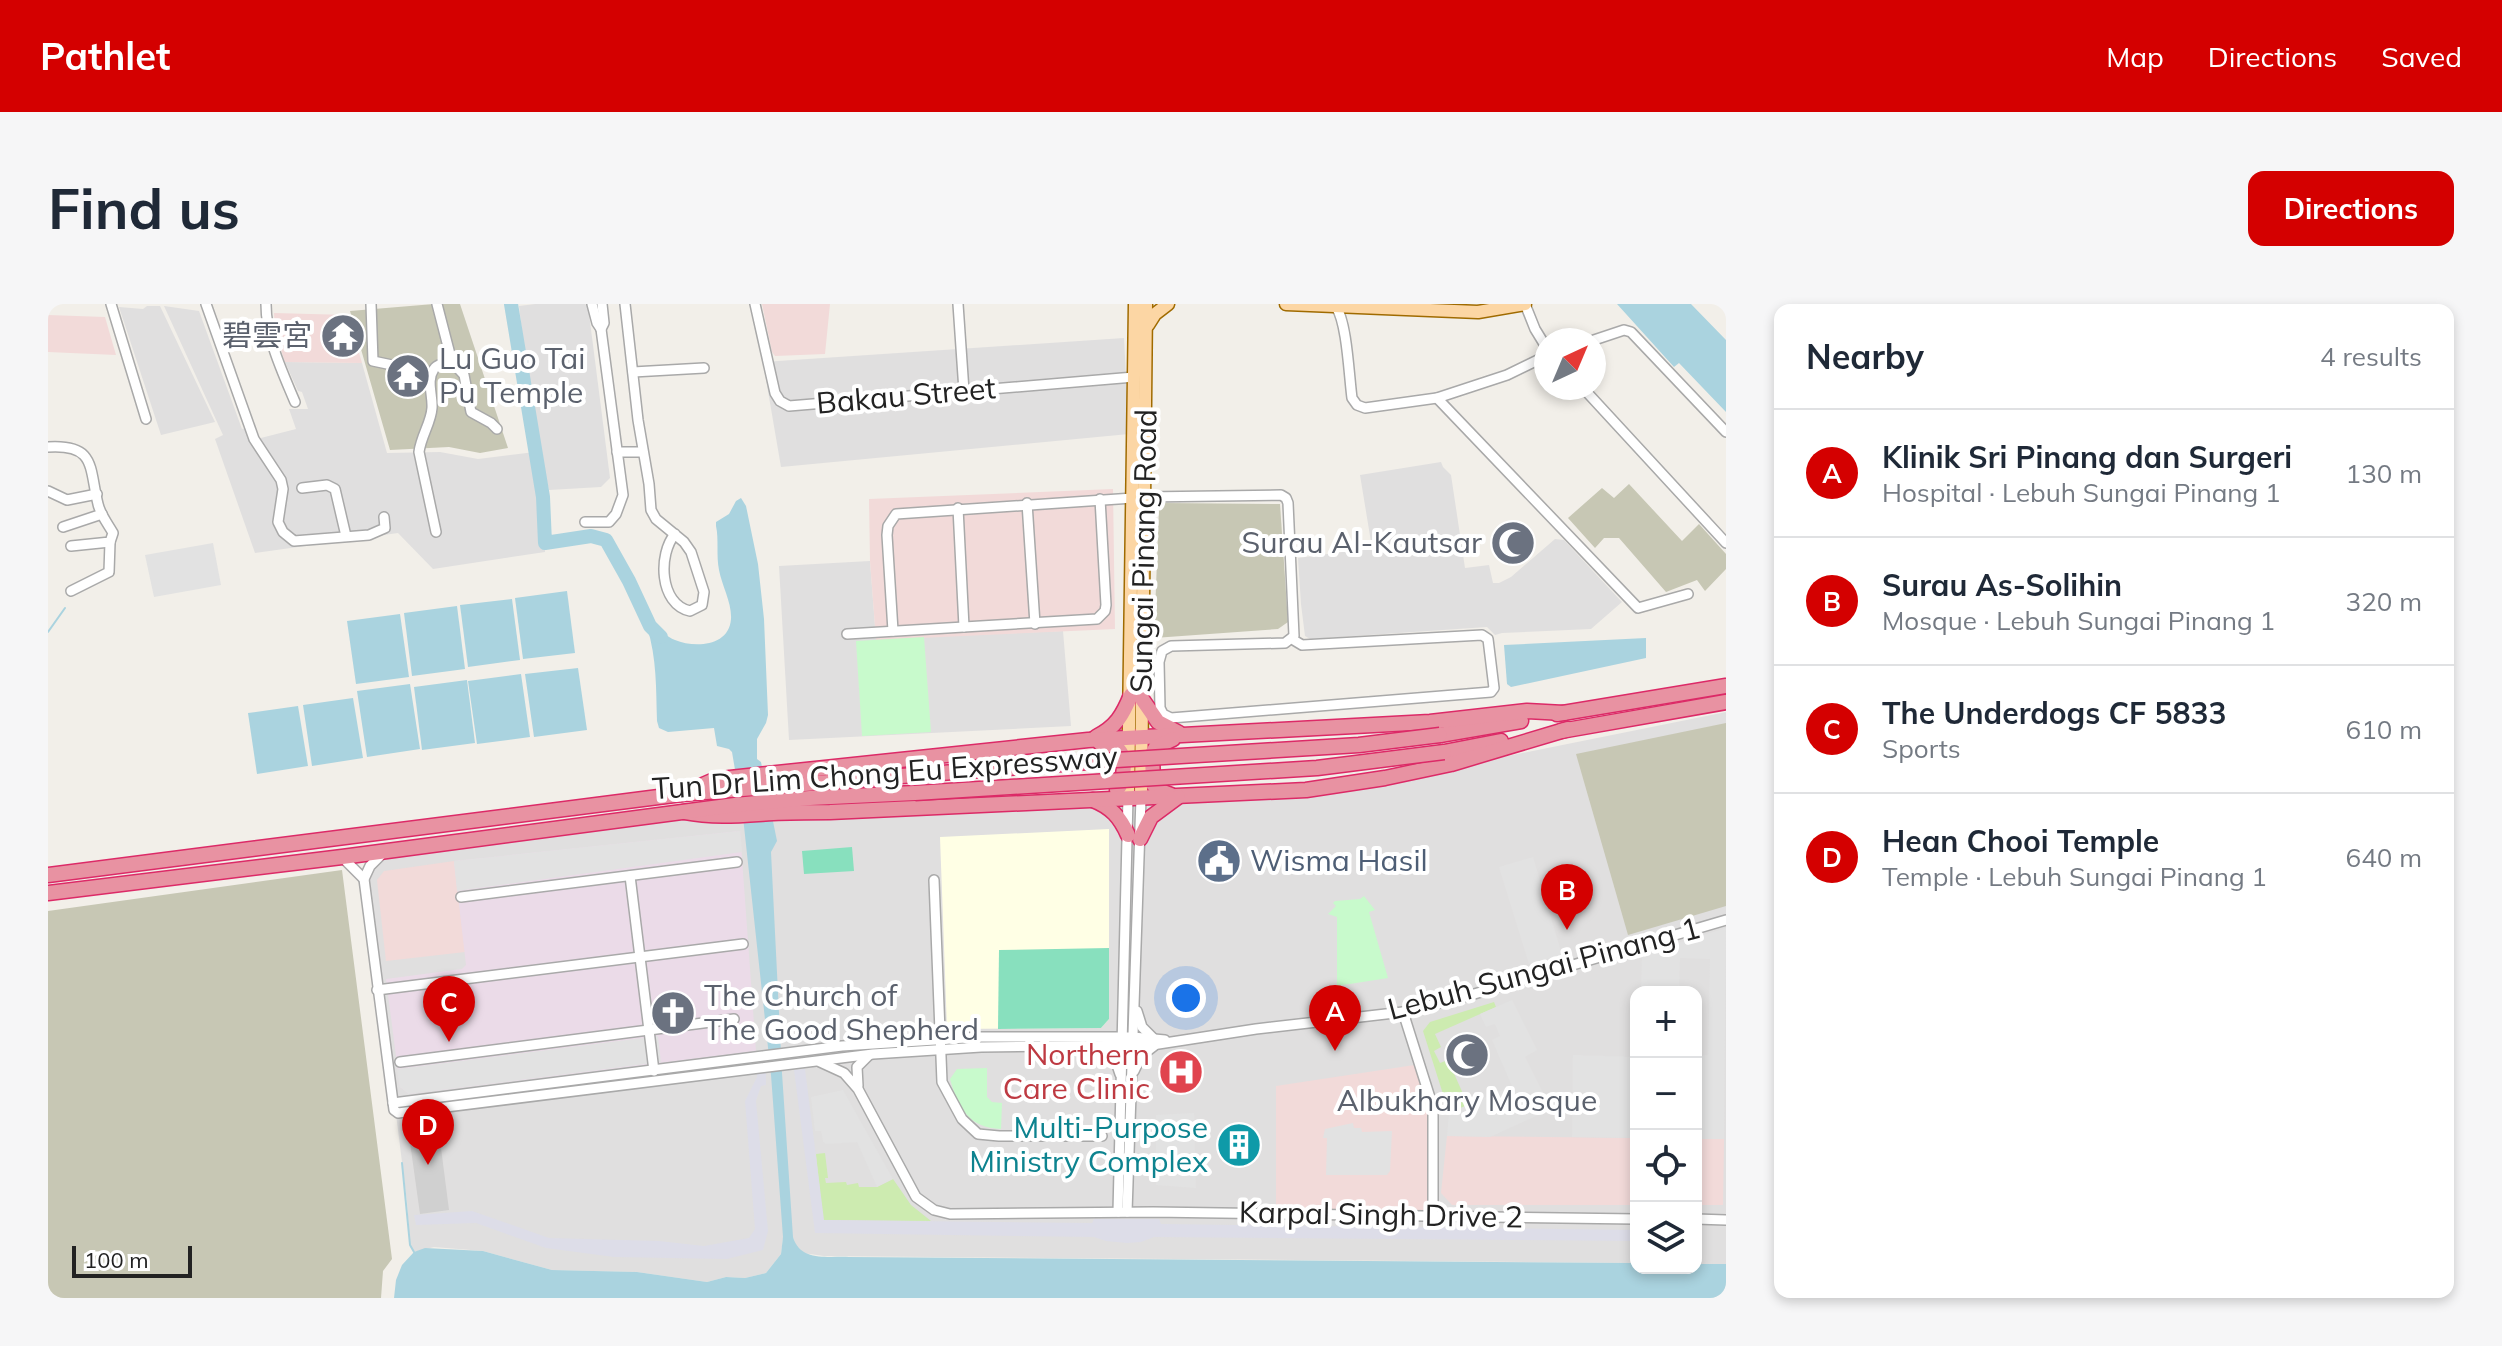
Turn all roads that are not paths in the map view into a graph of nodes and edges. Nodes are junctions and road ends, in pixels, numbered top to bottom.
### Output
1 (111, 304) edge
2 (206, 304) edge
3 (266, 304) edge
4 (371, 304) edge
5 (437, 304) edge
6 (592, 304) edge
7 (602, 304) edge
8 (625, 304) edge
9 (755, 304) edge
10 (958, 304) edge
11 (1123, 304) edge
12 (1135, 304) edge
13 (1146, 304) edge
14 (1168, 304) edge
15 (1286, 304) edge
16 (1525, 304) edge
17 (1336, 307) junction
18 (1141, 327) junction
19 (1535, 328) edge
20 (601, 329) junction
21 (1606, 336) edge
22 (452, 362) junction
23 (1534, 362) edge
24 (392, 365) dead end
25 (704, 368) dead end
26 (633, 372) junction
27 (1134, 377) junction
28 (964, 391) junction
29 (1437, 398) junction
30 (1594, 400) edge
31 (295, 402) dead end
32 (146, 419) dead end
33 (497, 429) dead end
34 (1726, 432) edge
35 (48, 447) edge
36 (617, 452) junction
37 (642, 452) junction
38 (302, 488) dead end
39 (48, 491) edge
40 (97, 494) junction
41 (1139, 497) junction
42 (1100, 499) junction
43 (1027, 503) junction
44 (958, 508) junction
45 (102, 514) junction
46 (384, 517) dead end
47 (585, 522) dead end
48 (63, 527) dead end
49 (436, 532) dead end
50 (675, 534) junction
51 (346, 536) junction
52 (110, 542) junction
53 (1726, 543) edge
54 (71, 546) dead end
55 (71, 591) dead end
56 (1688, 594) dead end
57 (1035, 624) junction
58 (964, 627) junction
59 (893, 631) junction
60 (847, 634) dead end
61 (1294, 635) junction
62 (1726, 686) edge
63 (1137, 697) junction
64 (1726, 702) edge
65 (1564, 713) junction
66 (1568, 729) junction
67 (1184, 734) junction
68 (1136, 737) junction
69 (1088, 740) junction
70 (768, 780) junction
71 (1178, 797) junction
72 (1134, 798) junction
73 (1089, 799) junction
74 (774, 807) junction
75 (1134, 837) junction
76 (385, 851) junction
77 (342, 857) junction
78 (737, 862) dead end
79 (48, 875) edge
80 (630, 876) junction
81 (364, 879) junction
82 (934, 880) dead end
83 (48, 893) edge
84 (461, 897) dead end
85 (1726, 920) edge
86 (743, 944) dead end
87 (640, 957) junction
88 (377, 990) junction
89 (1129, 1002) junction
90 (1403, 1012) junction
91 (734, 1019) dead end
92 (649, 1030) junction
93 (1099, 1041) junction
94 (1128, 1041) junction
95 (1155, 1041) junction
96 (941, 1044) junction
97 (873, 1054) junction
98 (813, 1060) junction
99 (763, 1061) junction
100 (400, 1062) dead end
101 (654, 1071) junction
102 (1126, 1081) junction
103 (858, 1089) junction
104 (393, 1103) junction
105 (1102, 1136) dead end
106 (1122, 1212) junction
107 (1433, 1216) junction
108 (1630, 1219) edge
109 (1702, 1219) edge
110 (1726, 1220) edge

1 - 32 street
2 - 51 street
3 - 31 street
4 - 24 street
5 - 22 street
6 - 20 street
7 - 20 street
8 - 26 street
9 - 28 street, Bakau Street
10 - 28 street
11 - 18 main road
12 - 18 main road, Sungai Pinang Road
13 - 18 main road, Sungai Pinang Road
14 - 18 main road
15 - 17 main road
16 - 17 main road
16 - 19 street
17 - 29 street
18 - 27 main road, Sungai Pinang Road
18 - 41 main road, Sungai Pinang Road
20 - 36 street
21 - 34 street
22 - 33 street
22 - 49 street
23 - 29 street
25 - 26 street
26 - 37 street
27 - 28 street, Bakau Street
27 - 41 main road, Sungai Pinang Road
29 - 56 street
30 - 53 street
35 - 40 street
36 - 37 street
36 - 47 street
37 - 50 street
38 - 51 street
39 - 40 street
40 - 45 street
41 - 42 street
41 - 61 street
41 - 63 main road, Sungai Pinang Road
42 - 43 street
42 - 57 street
43 - 44 street
43 - 57 street
44 - 58 street
44 - 59 street
45 - 48 street
45 - 52 street
46 - 51 street
50 - 50 street
52 - 54 street
52 - 55 street
57 - 58 street
58 - 59 street
59 - 60 street
61 - 61 street
62 - 65 highway, Tun Dr Lim Chong Eu Expressway
63 - 67 highway
63 - 68 main road, Sungai Pinang Road
63 - 69 highway
64 - 66 highway, Tun Dr Lim Chong Eu Expressway
65 - 67 highway
65 - 70 highway, Tun Dr Lim Chong Eu Expressway, bridge
66 - 71 highway
66 - 74 highway, Tun Dr Lim Chong Eu Expressway, bridge
67 - 68 highway
67 - 71 highway
68 - 69 highway
68 - 72 main road, Sungai Pinang Road
69 - 70 highway
69 - 73 highway
70 - 79 highway, Tun Dr Lim Chong Eu Expressway
71 - 72 highway
71 - 75 highway
72 - 73 highway
72 - 75 street
73 - 74 highway
73 - 75 highway
74 - 76 highway, Tun Dr Lim Chong Eu Expressway
75 - 89 street
76 - 77 highway, Tun Dr Lim Chong Eu Expressway
76 - 81 street
77 - 81 street
77 - 83 highway, Tun Dr Lim Chong Eu Expressway
78 - 80 street
80 - 84 street
80 - 87 street
81 - 88 street
82 - 96 street
85 - 90 street, Lebuh Sungai Pinang 1
86 - 87 street
87 - 88 street
87 - 92 street
88 - 104 street
89 - 93 street
89 - 94 street
89 - 95 street
90 - 95 street, Lebuh Sungai Pinang 1
90 - 107 street
91 - 92 street
92 - 100 street
92 - 101 street
93 - 94 street, Lebuh Sungai Pinang 1
93 - 96 street, Lebuh Sungai Pinang 1
93 - 102 street
94 - 95 street, Lebuh Sungai Pinang 1
94 - 102 street
95 - 102 street
96 - 97 street, Lebuh Sungai Pinang 1
96 - 99 street, Lebuh Sungai Pinang 1
96 - 105 street
97 - 98 street, Lebuh Sungai Pinang 1
97 - 103 street
98 - 99 street, Lebuh Sungai Pinang 1
98 - 103 street
99 - 101 street, Lebuh Sungai Pinang 1
99 - 104 street, Lebuh Sungai Pinang 1
101 - 104 street, Lebuh Sungai Pinang 1
102 - 106 street
103 - 106 street, Karpal Singh Drive 2
106 - 107 street, Karpal Singh Drive 2
107 - 108 street, Karpal Singh Drive 2
109 - 110 street

